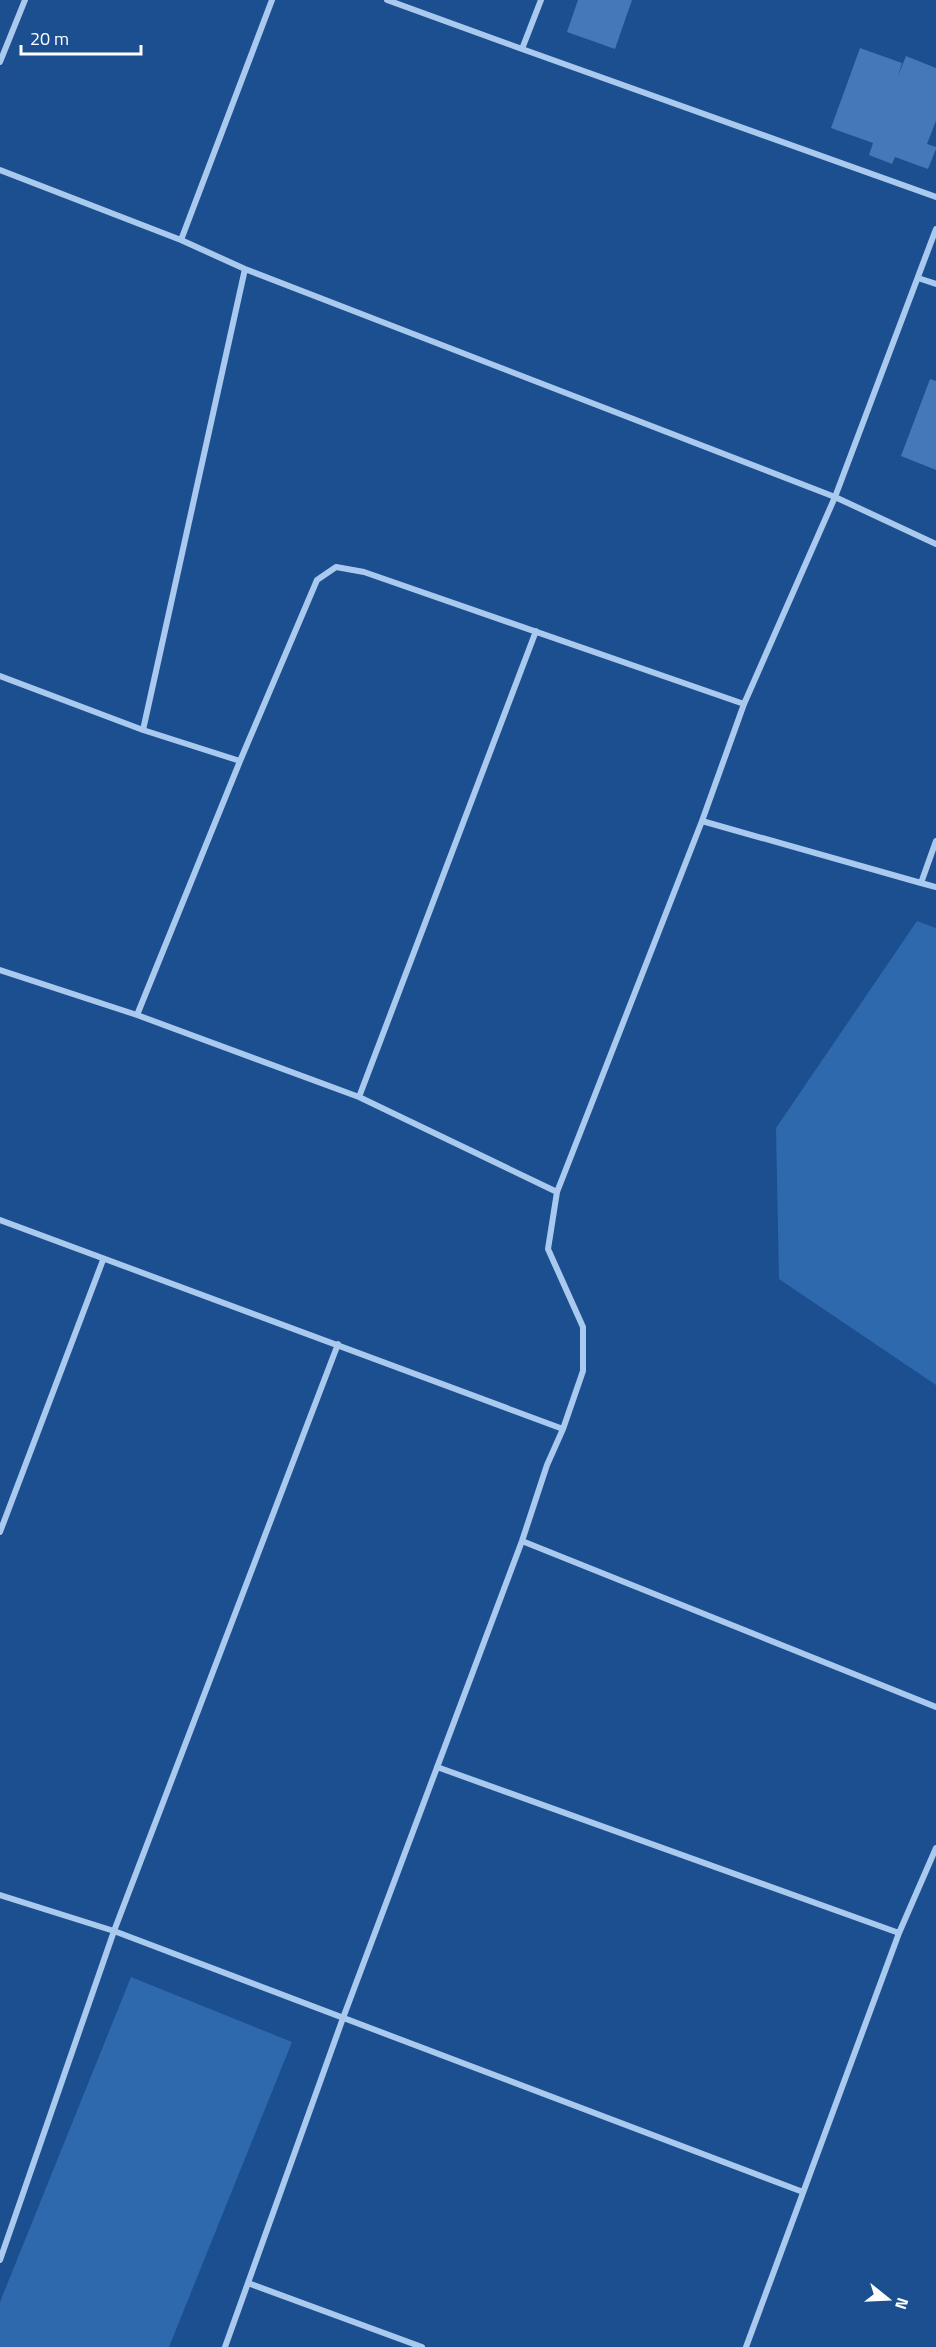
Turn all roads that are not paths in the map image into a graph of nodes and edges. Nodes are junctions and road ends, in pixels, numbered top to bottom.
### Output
1 (25, 0) edge
2 (272, 0) edge
3 (387, 0) edge
4 (542, 0) edge
5 (522, 49) junction
6 (0, 62) edge
7 (0, 170) edge
8 (936, 197) edge
9 (936, 229) edge
10 (181, 240) junction
11 (245, 269) junction
12 (918, 278) junction
13 (936, 284) edge
14 (835, 497) junction
15 (936, 544) edge
16 (536, 631) junction
17 (0, 676) edge
18 (744, 704) junction
19 (143, 730) junction
20 (240, 761) junction
21 (702, 821) junction
22 (936, 841) edge
23 (921, 883) junction
24 (936, 888) edge
25 (0, 970) edge
26 (137, 1015) junction
27 (359, 1097) junction
28 (557, 1192) junction
29 (0, 1220) edge
30 (104, 1260) junction
31 (338, 1344) junction
32 (562, 1429) junction
33 (0, 1532) edge
34 (522, 1541) junction
35 (936, 1707) edge
36 (437, 1767) junction
37 (936, 1848) edge
38 (0, 1895) edge
39 (114, 1931) junction
40 (899, 1933) junction
41 (343, 2018) junction
42 (803, 2192) junction
43 (0, 2260) edge
44 (248, 2283) junction
45 (225, 2347) edge
46 (422, 2347) edge
47 (746, 2347) edge

1 - 6 street
2 - 10 street
3 - 5 street
4 - 5 street
5 - 8 street
7 - 10 street
9 - 12 street
10 - 11 street
11 - 14 street
11 - 19 street
12 - 13 street
12 - 14 street
14 - 15 street
14 - 18 street
16 - 18 street
16 - 20 street
16 - 27 street
17 - 19 street
18 - 21 street
19 - 20 street
20 - 26 street
21 - 23 street
21 - 28 street
22 - 23 street
23 - 24 street
25 - 26 street
26 - 27 street
27 - 28 street
28 - 32 street
29 - 30 street
30 - 31 street
30 - 33 street
31 - 32 street
31 - 39 street
32 - 34 street
34 - 35 street
34 - 36 street
36 - 40 street
36 - 41 street
37 - 40 street
38 - 39 street
39 - 41 street
39 - 43 street
40 - 42 street
41 - 42 street
41 - 44 street
42 - 47 street
44 - 45 street
44 - 46 street

